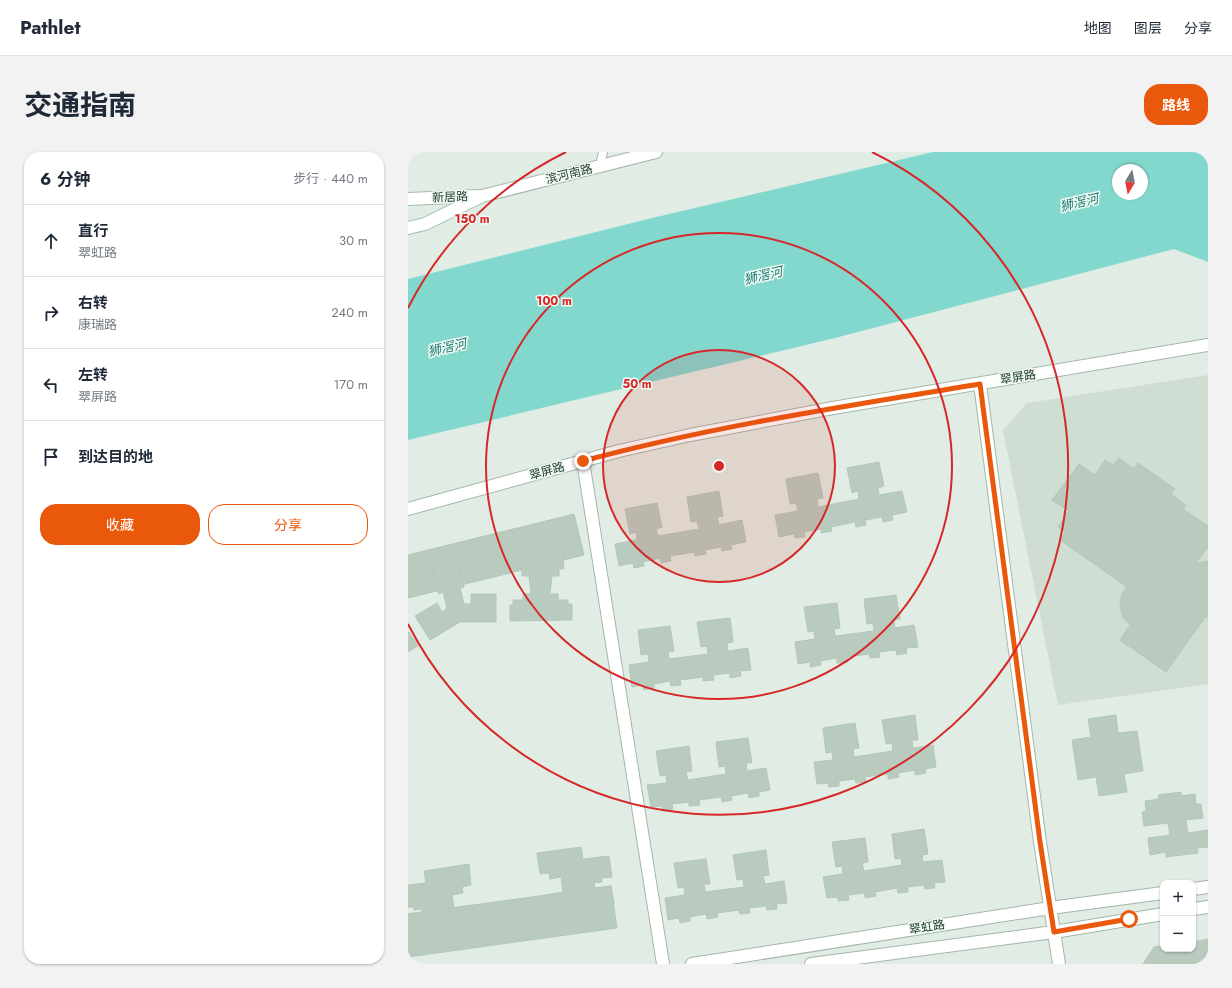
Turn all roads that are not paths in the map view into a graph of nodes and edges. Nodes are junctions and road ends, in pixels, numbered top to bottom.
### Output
1 (603, 152) edge
2 (656, 152) edge
3 (600, 166) junction
4 (482, 196) junction
5 (408, 199) edge
6 (408, 228) edge
7 (1208, 345) edge
8 (980, 384) junction
9 (583, 461) junction
10 (408, 509) edge
11 (1208, 887) edge
12 (1196, 889) edge
13 (1160, 893) edge
14 (1208, 907) edge
15 (1050, 908) junction
16 (1196, 909) edge
17 (1160, 914) edge
18 (1054, 932) junction
19 (663, 964) edge
20 (692, 964) edge
21 (811, 964) edge
22 (1059, 964) edge

1 - 3 lane
2 - 3 street, 滨河南路
3 - 4 street, 滨河南路
4 - 5 street, 新居路
4 - 6 street, 新居路
7 - 8 street, 翠屏路
8 - 9 street, 翠屏路
8 - 15 street
9 - 10 street, 翠屏路
9 - 19 street
11 - 12 street
13 - 15 street, 翠虹路
14 - 16 street
15 - 18 street
15 - 20 street, 翠虹路
17 - 18 street, 翠虹路
18 - 21 street, 翠虹路
18 - 22 street

